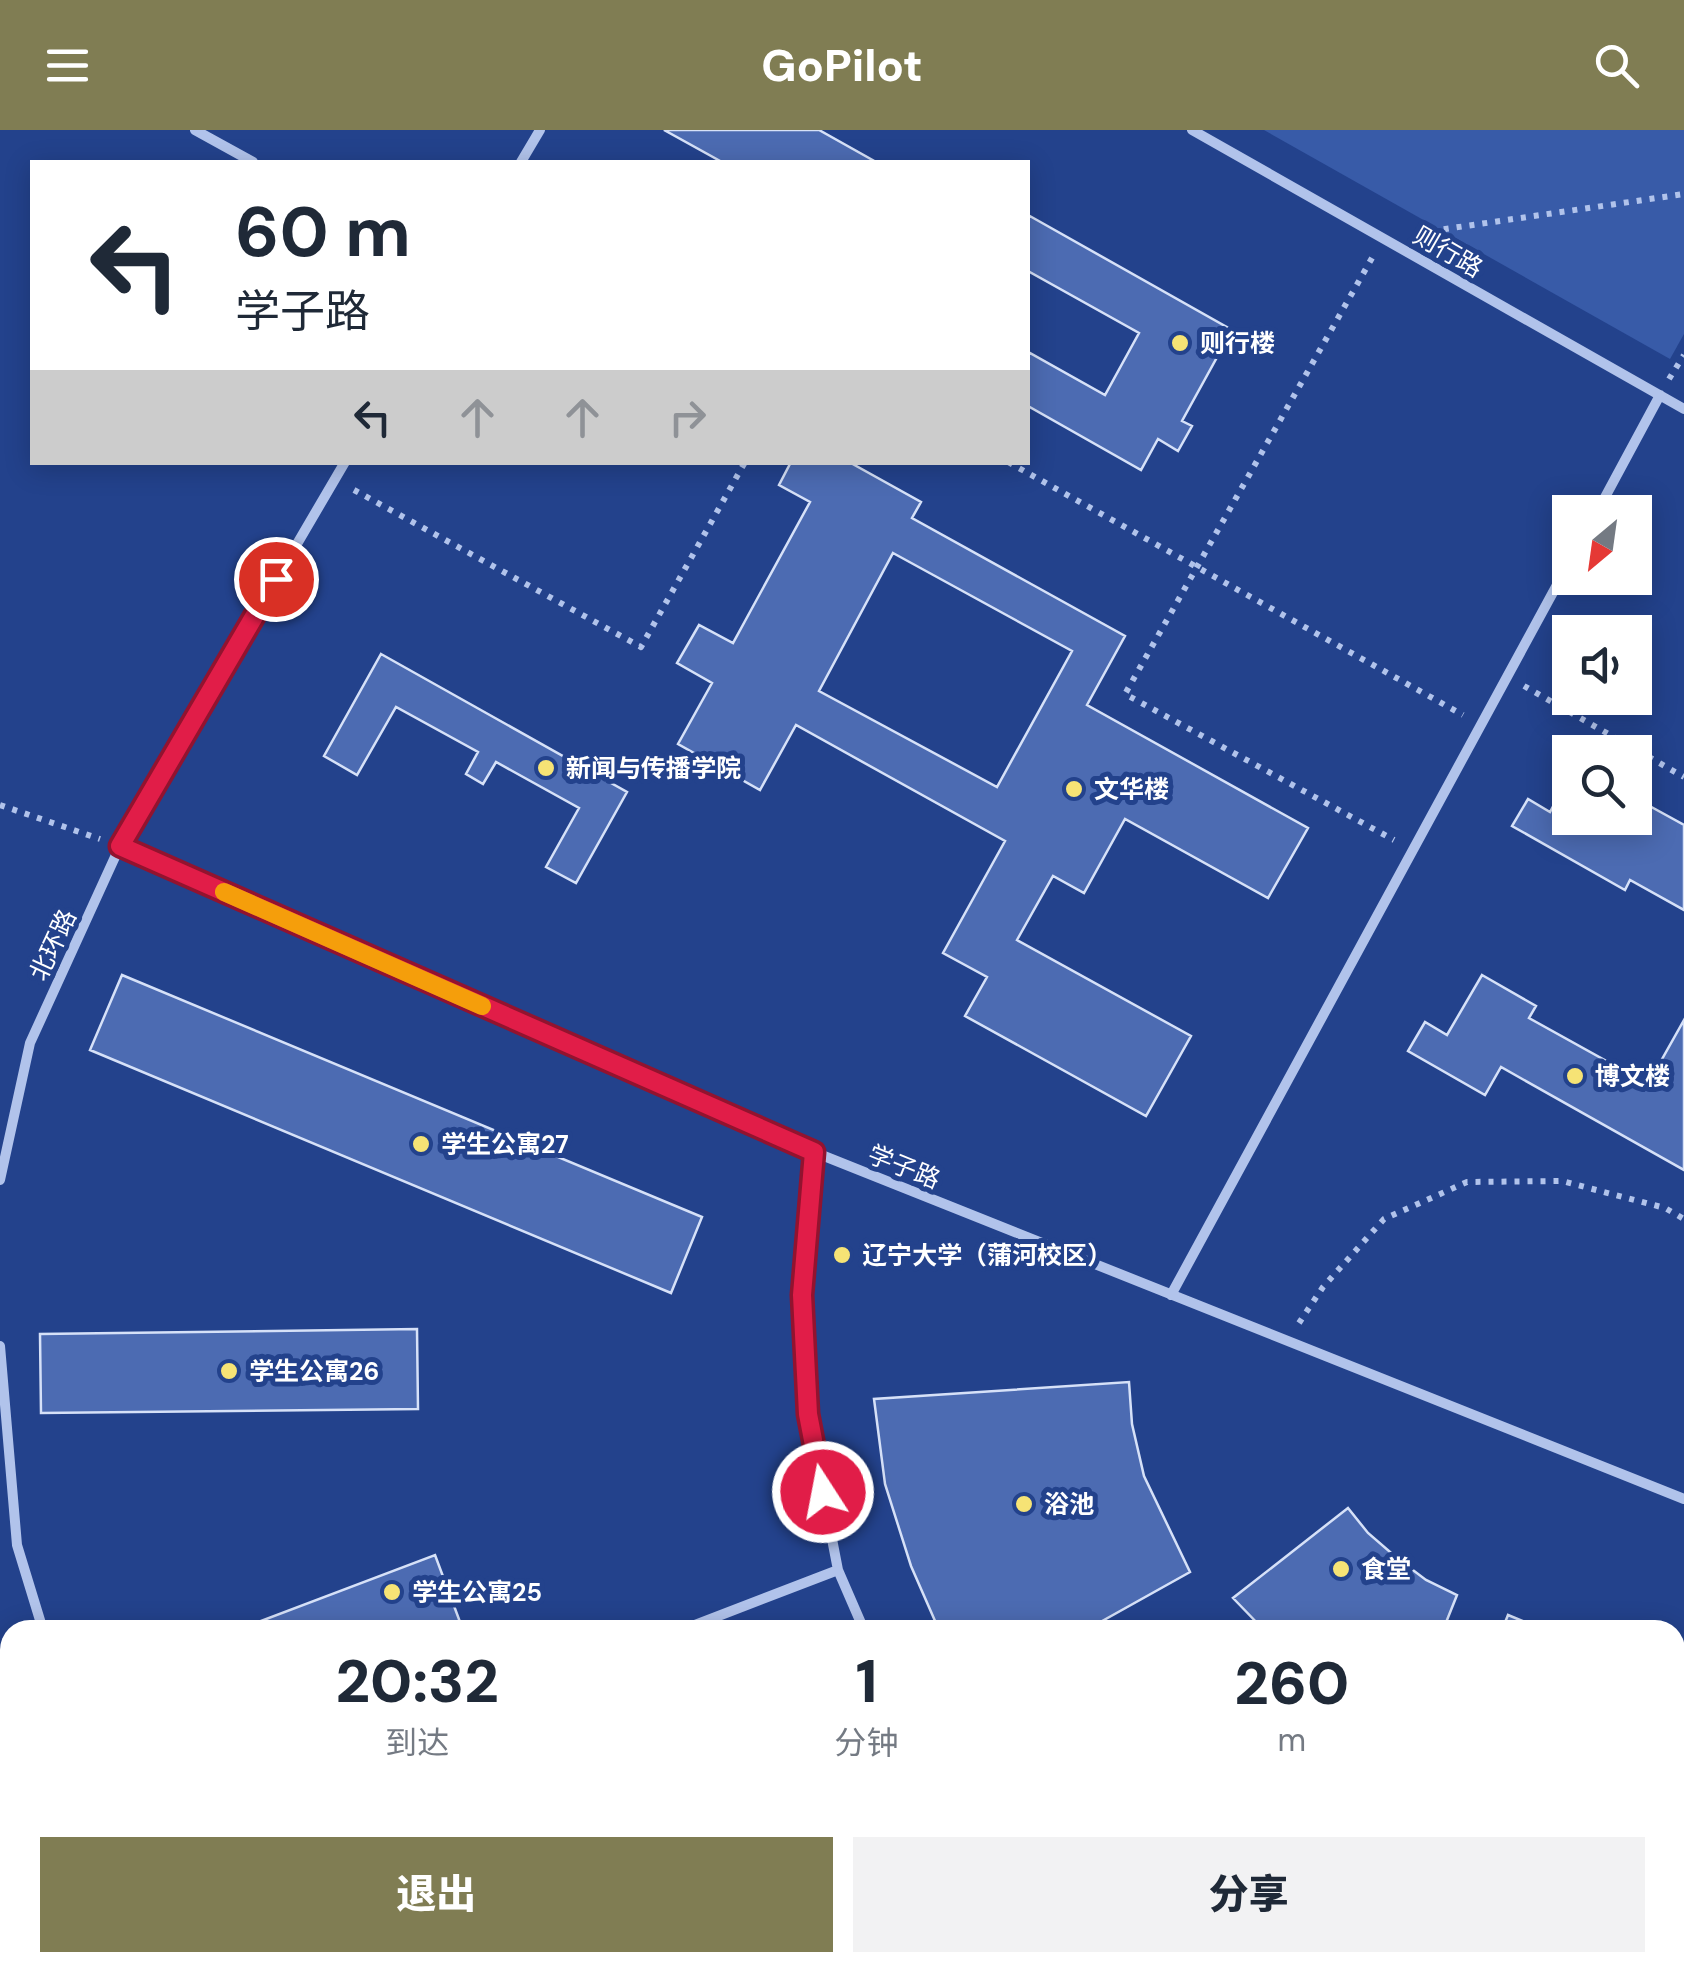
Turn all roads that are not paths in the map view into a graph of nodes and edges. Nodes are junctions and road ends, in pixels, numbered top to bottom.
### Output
1 (195, 130) edge
2 (540, 130) edge
3 (1192, 130) edge
4 (249, 160) edge
5 (522, 160) edge
6 (1660, 396) junction
7 (1684, 408) edge
8 (343, 465) edge
9 (1605, 495) edge
10 (1552, 595) edge
11 (120, 846) junction
12 (814, 1152) junction
13 (0, 1180) edge
14 (1171, 1295) junction
15 (0, 1346) edge
16 (1684, 1499) edge
17 (838, 1570) junction
18 (40, 1620) edge
19 (708, 1620) edge
20 (860, 1620) edge

1 - 4 street
2 - 5 street
3 - 6 street, 则行路
6 - 7 street, 则行路
6 - 9 street
8 - 11 street, 北环路
10 - 14 street
11 - 12 street, 学子路
11 - 13 street, 北环路
12 - 14 street, 学子路
12 - 17 street
14 - 16 street, 学子路
15 - 18 street
17 - 19 street
17 - 20 street

